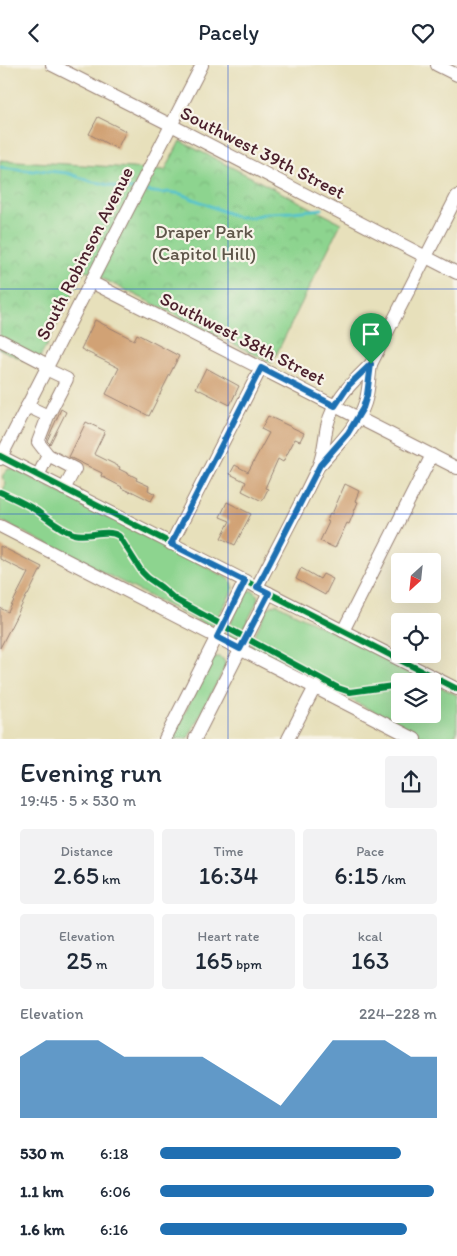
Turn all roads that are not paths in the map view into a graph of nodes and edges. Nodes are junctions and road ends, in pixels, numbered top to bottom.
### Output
1 (52, 65) edge
2 (202, 65) edge
3 (437, 65) edge
4 (457, 75) edge
5 (171, 125) junction
6 (457, 196) edge
7 (425, 257) junction
8 (457, 273) edge
9 (91, 282) junction
10 (0, 341) edge
11 (371, 364) junction
12 (47, 367) junction
13 (261, 368) junction
14 (27, 406) junction
15 (335, 406) junction
16 (48, 415) junction
17 (358, 417) junction
18 (48, 455) junction
19 (432, 455) junction
20 (0, 457) edge
21 (320, 465) junction
22 (457, 468) edge
23 (38, 476) junction
24 (64, 489) junction
25 (0, 526) edge
26 (171, 544) junction
27 (245, 581) junction
28 (257, 587) junction
29 (269, 593) junction
30 (343, 631) junction
31 (217, 637) junction
32 (240, 649) junction
33 (315, 687) junction
34 (457, 689) edge
35 (165, 739) edge
36 (195, 739) edge
37 (288, 739) edge
38 (415, 739) edge

1 - 5 street, Southwest 39th Street
2 - 5 street, South Robinson Avenue
3 - 4 street
5 - 7 street, Southwest 39th Street
5 - 9 street, South Robinson Avenue
6 - 7 street
7 - 8 street, Southwest 39th Street
7 - 11 street
9 - 12 street, South Robinson Avenue
9 - 13 street, Southwest 38th Street
10 - 12 street
11 - 15 street
11 - 17 street
12 - 14 street, South Robinson Avenue
12 - 16 street
13 - 15 street, Southwest 38th Street
13 - 26 street
14 - 16 street
14 - 20 street, South Robinson Avenue
15 - 17 street, Southwest 38th Street
15 - 21 street
16 - 18 street
17 - 19 street, Southwest 38th Street
17 - 21 street
18 - 23 street
18 - 24 street
19 - 22 street, Southwest 38th Street
19 - 30 street
20 - 23 street
21 - 28 street
23 - 24 street
24 - 26 street
25 - 31 street
26 - 27 street
27 - 28 street
27 - 31 street
28 - 29 street
29 - 30 street
29 - 32 street
30 - 34 street
31 - 32 street
31 - 35 street
32 - 33 street
32 - 36 street
33 - 37 street
33 - 38 street

